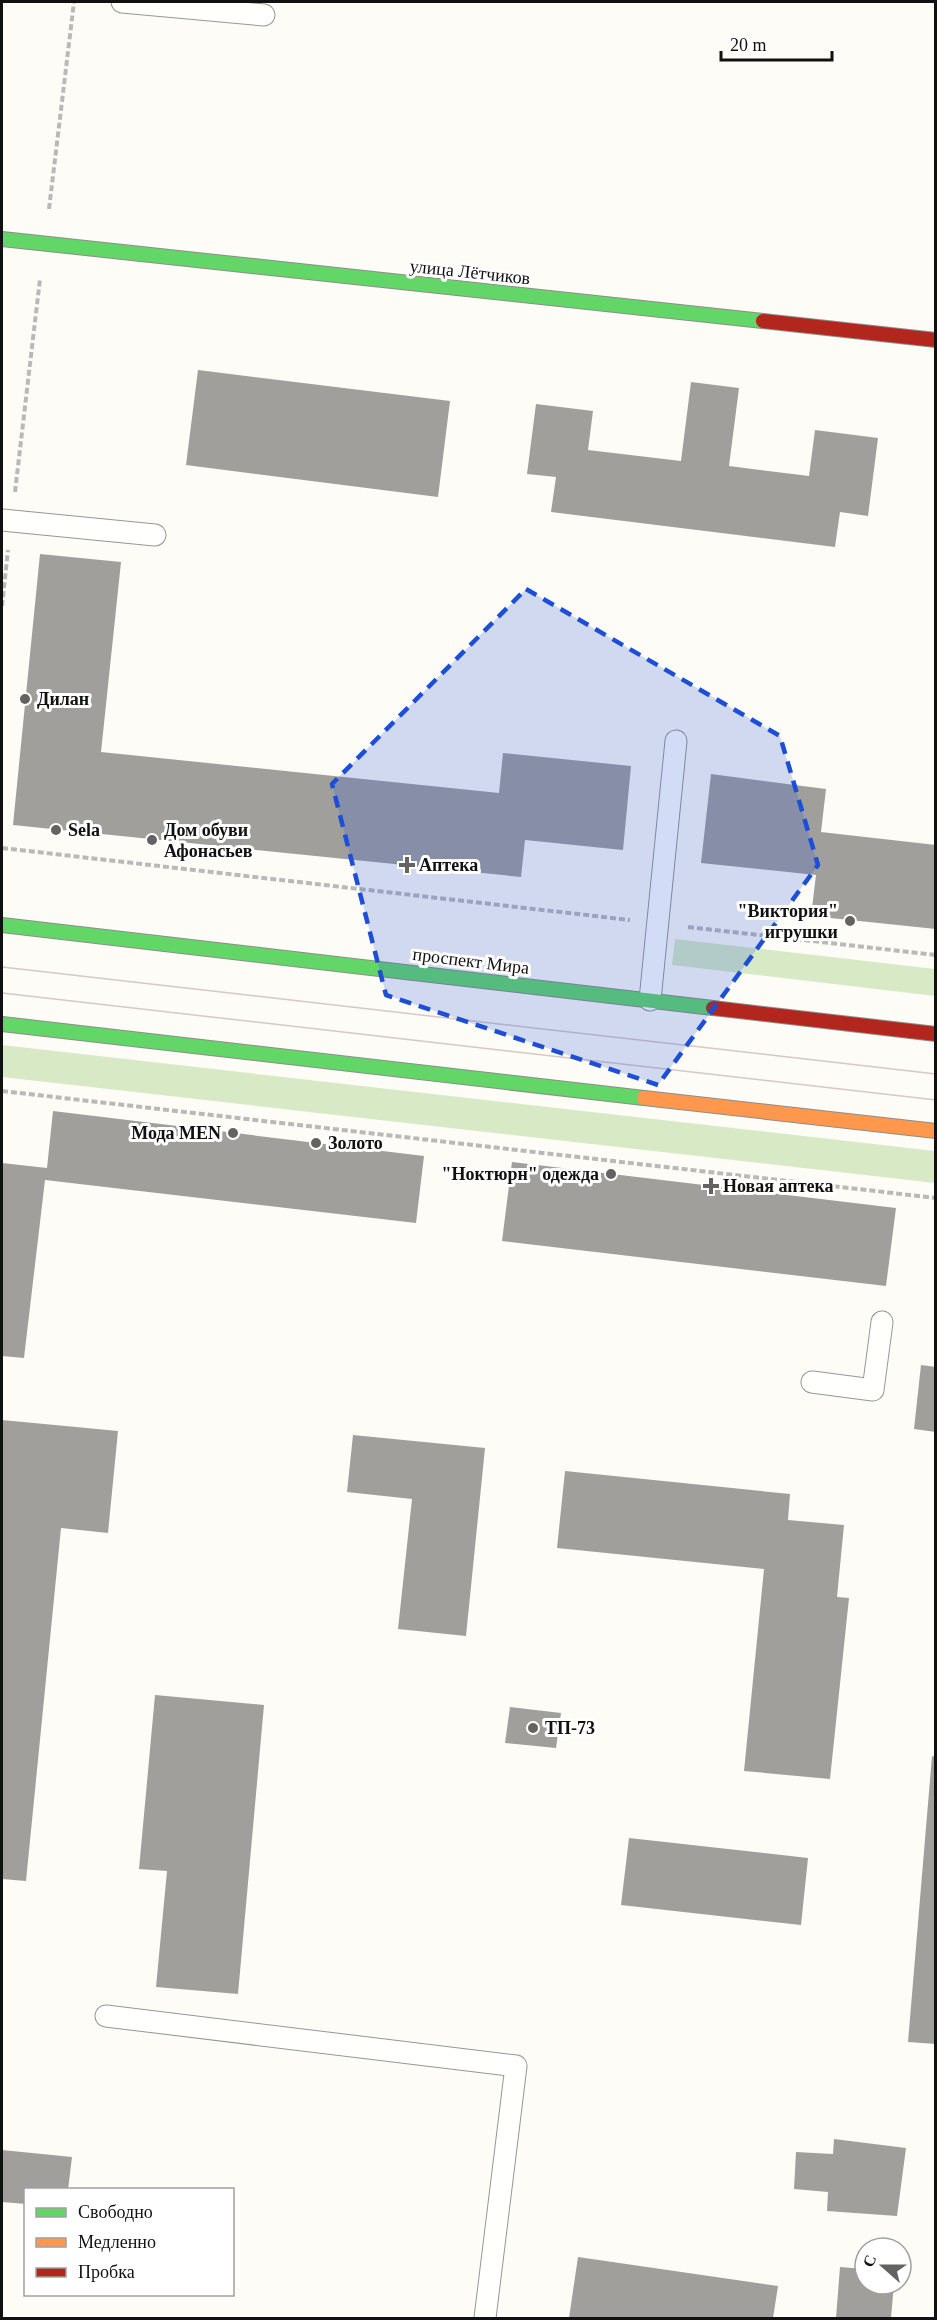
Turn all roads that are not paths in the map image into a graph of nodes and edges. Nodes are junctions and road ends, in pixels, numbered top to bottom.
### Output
1 (122, 2) edge
2 (264, 15) dead end
3 (2, 239) edge
4 (936, 340) edge
5 (7, 520) edge
6 (154, 535) dead end
7 (676, 741) dead end
8 (2, 925) edge
9 (650, 1000) junction
10 (2, 1024) edge
11 (936, 1034) edge
12 (936, 1131) edge
13 (882, 1322) dead end
14 (812, 1382) dead end
15 (106, 2016) dead end
16 (485, 2319) edge

1 - 2 lane
3 - 4 main road, улица Лётчиков
5 - 6 lane
7 - 9 lane
8 - 9 main road, проспект Мира
9 - 11 main road, проспект Мира
10 - 12 main road
13 - 14 lane
15 - 16 lane

